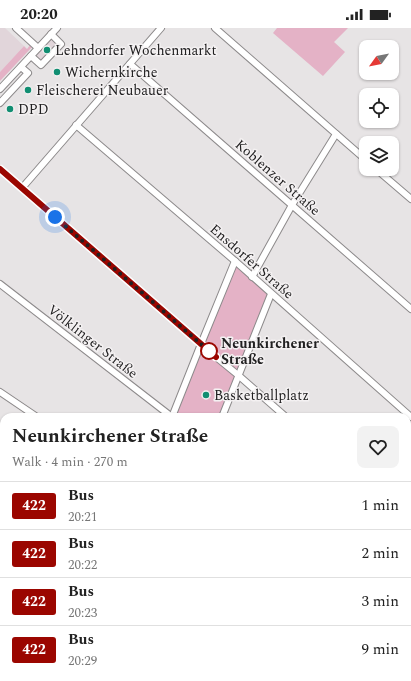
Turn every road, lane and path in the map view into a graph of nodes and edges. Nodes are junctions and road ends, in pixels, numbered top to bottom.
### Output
1 (16, 28) edge
2 (57, 28) edge
3 (161, 28) edge
4 (215, 28) edge
5 (51, 34) junction
6 (38, 48) junction
7 (31, 56) junction
8 (130, 64) junction
9 (21, 67) junction
10 (0, 90) edge
11 (0, 103) edge
12 (76, 125) junction
13 (336, 134) junction
14 (359, 154) edge
15 (0, 169) edge
16 (384, 176) edge
17 (22, 188) junction
18 (411, 199) edge
19 (292, 205) junction
20 (235, 262) junction
21 (252, 277) junction
22 (0, 284) edge
23 (271, 294) junction
24 (411, 309) edge
25 (201, 344) junction
26 (238, 375) junction
27 (0, 392) edge
28 (31, 413) edge
29 (167, 413) edge
30 (174, 413) edge
31 (224, 413) edge
32 (281, 413) edge
33 (406, 413) edge

1 - 6 street
2 - 5 street
3 - 8 street
4 - 13 street
5 - 6 street
5 - 7 street
6 - 7 street
7 - 9 street
8 - 12 street
8 - 19 street, Koblenzer Straße
9 - 10 street
9 - 11 street
12 - 17 street
12 - 20 street, Ensdorfer Straße
13 - 14 street
13 - 19 street
15 - 17 street
16 - 18 street
17 - 25 street
19 - 21 street
19 - 24 street, Koblenzer Straße
20 - 21 street, Ensdorfer Straße
20 - 25 street
21 - 23 street, Ensdorfer Straße
22 - 29 street, Völklinger Straße
23 - 26 street
23 - 33 street, Ensdorfer Straße
25 - 26 street
25 - 30 street
26 - 31 street
26 - 32 street
27 - 28 street

